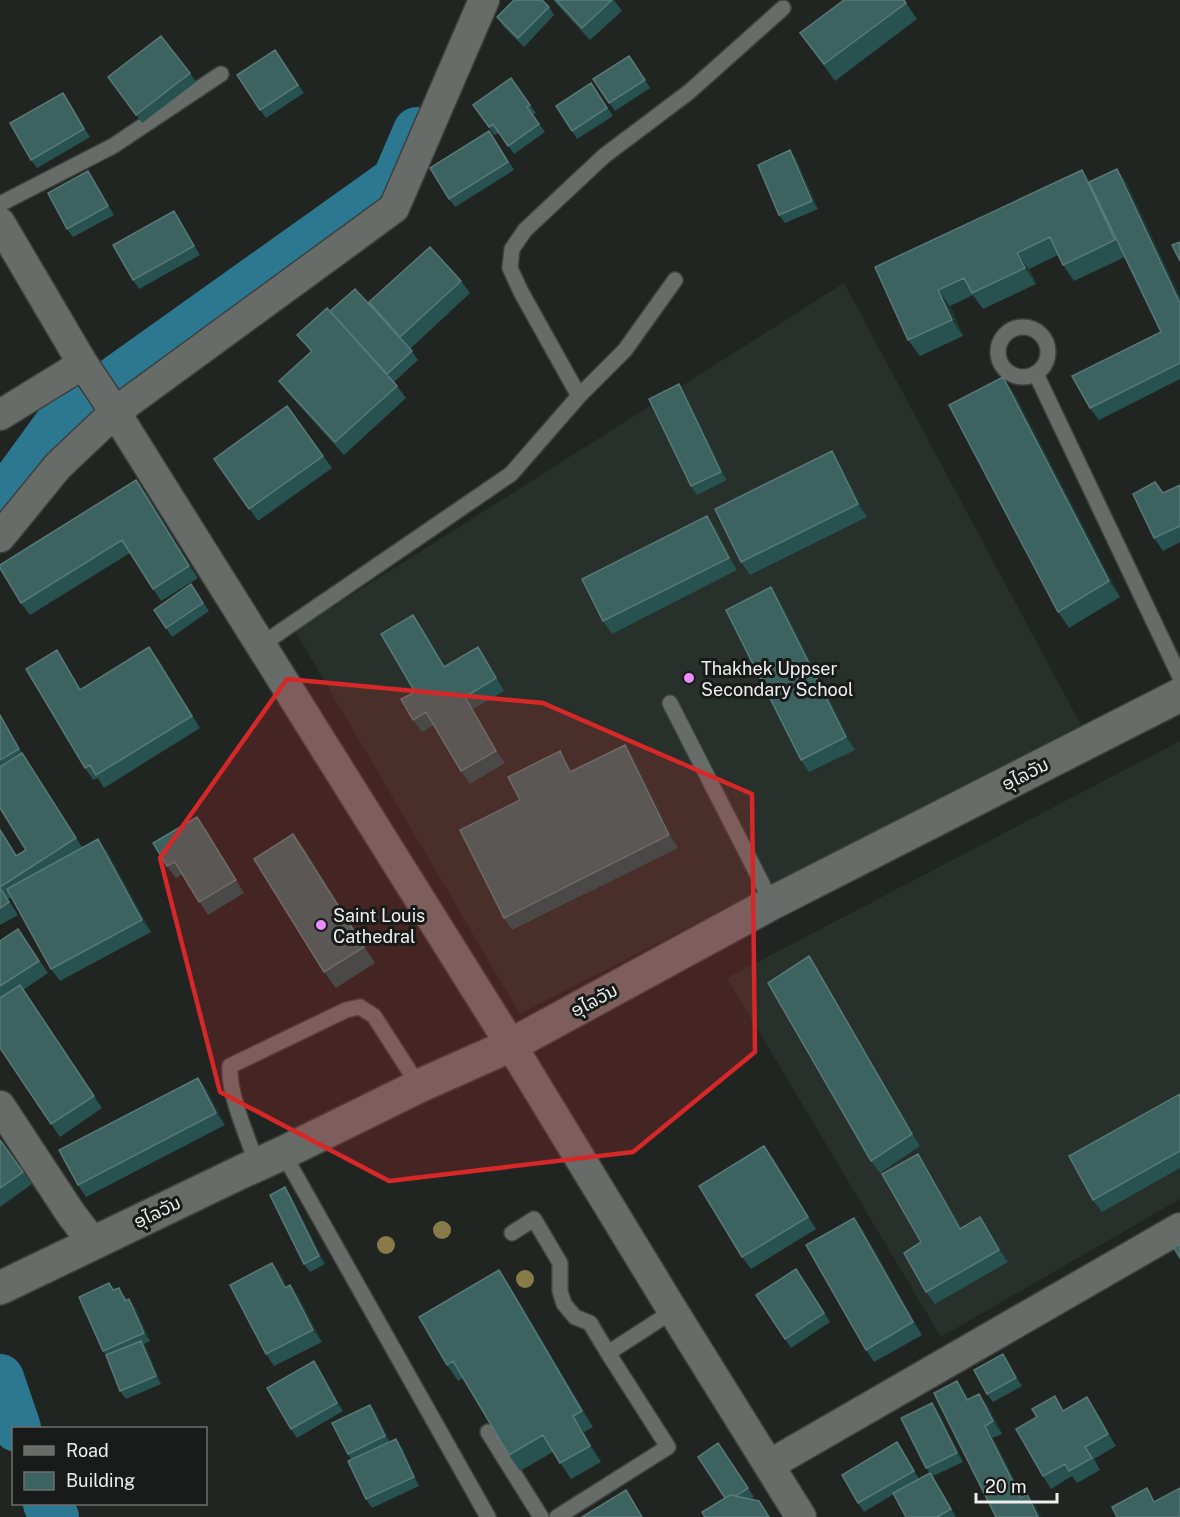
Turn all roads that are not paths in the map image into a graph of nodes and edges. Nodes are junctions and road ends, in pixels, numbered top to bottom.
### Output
1 (484, 0) edge
2 (783, 8) dead end
3 (221, 74) dead end
4 (0, 204) edge
5 (0, 223) edge
6 (675, 280) dead end
7 (83, 364) junction
8 (1036, 374) dead end
9 (579, 396) junction
10 (115, 411) junction
11 (0, 415) edge
12 (0, 537) edge
13 (261, 645) junction
14 (1180, 677) edge
15 (1180, 695) edge
16 (670, 704) dead end
17 (772, 903) junction
18 (511, 1044) junction
19 (419, 1086) junction
20 (0, 1106) edge
21 (270, 1159) junction
22 (1180, 1228) edge
23 (512, 1233) dead end
24 (94, 1244) junction
25 (3, 1286) edge
26 (673, 1311) junction
27 (608, 1353) junction
28 (488, 1432) edge
29 (769, 1465) junction
30 (488, 1517) edge
31 (541, 1517) edge
32 (557, 1517) edge
33 (801, 1517) edge

1 - 10 street
2 - 9 lane
3 - 4 lane
5 - 7 street
6 - 9 lane
7 - 10 street
7 - 11 street
8 - 14 lane
9 - 13 lane
10 - 12 street
10 - 13 street
13 - 18 street
15 - 17 street, ອຸໄລວັນ
16 - 17 lane
17 - 18 street, ອຸໄລວັນ
18 - 19 street, ອຸໄລວັນ
18 - 26 street
19 - 21 street, ອຸໄລວັນ
19 - 21 lane
20 - 24 street
21 - 24 street, ອຸໄລວັນ
21 - 30 lane
22 - 29 street
23 - 27 lane
24 - 25 street, ອຸໄລວັນ
26 - 27 lane
26 - 29 street
27 - 32 lane
28 - 31 lane
29 - 33 street

